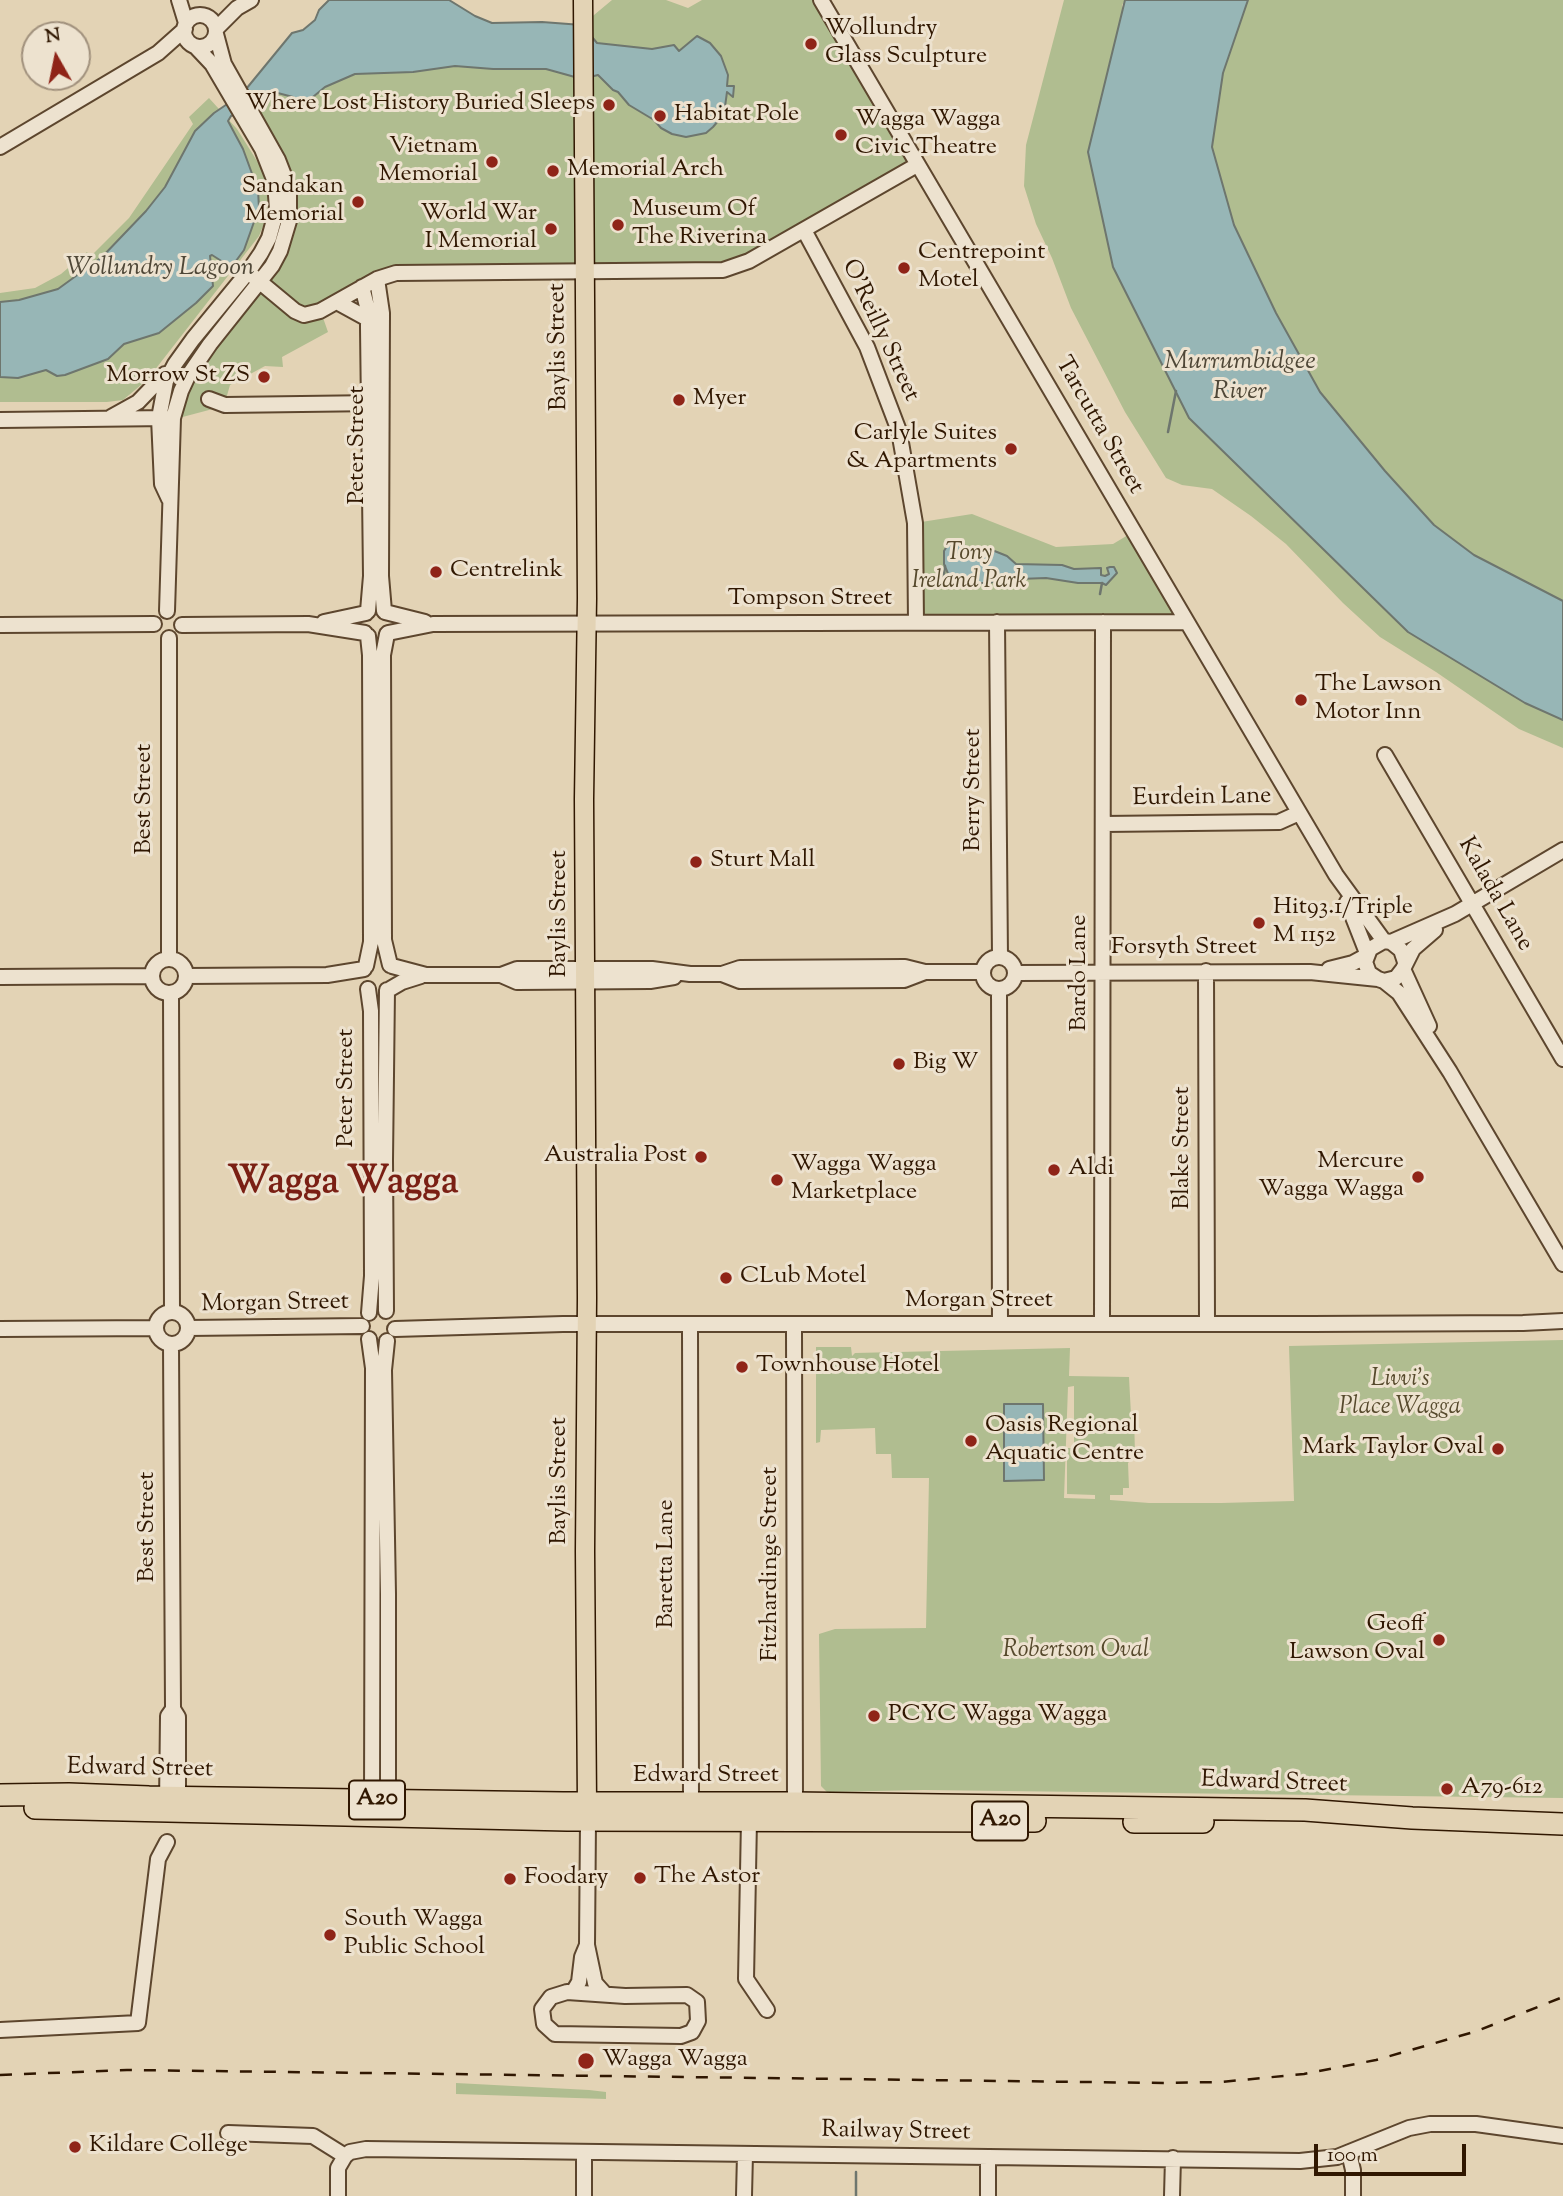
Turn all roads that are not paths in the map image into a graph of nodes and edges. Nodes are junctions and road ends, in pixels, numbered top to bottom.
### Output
1 (181, 0) edge
2 (251, 0) edge
3 (577, 0) edge
4 (583, 0) edge
5 (821, 0) edge
6 (237, 8) junction
7 (194, 21) junction
8 (582, 25) junction
9 (216, 32) junction
10 (193, 45) junction
11 (158, 53) junction
12 (237, 97) junction
13 (0, 147) edge
14 (917, 164) junction
15 (804, 230) junction
16 (584, 272) junction
17 (255, 277) junction
18 (377, 279) junction
19 (362, 287) junction
20 (337, 302) junction
21 (368, 319) junction
22 (175, 364) junction
23 (209, 399) dead end
24 (375, 403) junction
25 (166, 418) junction
26 (106, 419) junction
27 (0, 420) edge
28 (376, 530) junction
29 (167, 611) junction
30 (384, 611) junction
31 (367, 612) junction
32 (916, 622) junction
33 (997, 622) junction
34 (1103, 622) junction
35 (1186, 622) junction
36 (585, 623) junction
37 (154, 624) junction
38 (309, 624) junction
39 (433, 624) junction
40 (0, 625) edge
41 (181, 625) junction
42 (387, 633) junction
43 (366, 635) junction
44 (169, 638) junction
45 (376, 717) junction
46 (1385, 755) dead end
47 (1299, 813) junction
48 (1104, 824) junction
49 (1563, 850) edge
50 (1336, 875) junction
51 (377, 882) junction
52 (1472, 903) junction
53 (1455, 914) junction
54 (1388, 942) junction
55 (1366, 955) junction
56 (1000, 957) junction
57 (169, 959) junction
58 (391, 965) junction
59 (1404, 966) junction
60 (365, 968) junction
61 (1206, 971) junction
62 (983, 972) junction
63 (1104, 972) junction
64 (1310, 972) junction
65 (1015, 973) junction
66 (327, 975) junction
67 (426, 975) junction
68 (586, 975) junction
69 (152, 976) junction
70 (186, 976) junction
71 (0, 977) edge
72 (1381, 980) junction
73 (367, 987) junction
74 (999, 989) junction
75 (388, 990) junction
76 (171, 993) junction
77 (1563, 1059) edge
78 (378, 1065) junction
79 (1450, 1072) junction
80 (378, 1231) junction
81 (1563, 1264) edge
82 (386, 1311) junction
83 (172, 1312) junction
84 (1563, 1321) edge
85 (1000, 1324) junction
86 (1102, 1324) junction
87 (1207, 1324) junction
88 (586, 1325) junction
89 (690, 1325) junction
90 (794, 1325) junction
91 (366, 1326) junction
92 (155, 1328) junction
93 (188, 1328) junction
94 (0, 1329) edge
95 (391, 1335) junction
96 (171, 1345) junction
97 (379, 1415) junction
98 (380, 1536) junction
99 (372, 1593) junction
100 (388, 1594) junction
101 (372, 1657) junction
102 (388, 1657) junction
103 (372, 1715) junction
104 (388, 1715) junction
105 (0, 1795) edge
106 (380, 1800) junction
107 (691, 1803) junction
108 (173, 1805) junction
109 (0, 1808) edge
110 (588, 1812) junction
111 (795, 1812) junction
112 (1563, 1816) edge
113 (1462, 1820) junction
114 (749, 1821) junction
115 (1563, 1824) edge
116 (167, 1842) dead end
117 (587, 1945) junction
118 (573, 1992) junction
119 (604, 1993) junction
120 (767, 2010) dead end
121 (0, 2030) edge
122 (228, 2133) dead end
123 (1563, 2136) edge
124 (584, 2152) junction
125 (1349, 2153) junction
126 (745, 2154) junction
127 (345, 2156) junction
128 (988, 2157) junction
129 (1173, 2158) junction
130 (338, 2196) edge
131 (584, 2196) edge
132 (744, 2196) edge
133 (988, 2196) edge
134 (1172, 2196) edge
135 (1353, 2196) edge

1 - 7 street
2 - 6 street
3 - 8 main road
4 - 8 main road
5 - 14 street, Tarcutta Street
6 - 7 street
6 - 9 street
7 - 9 street
7 - 10 street
7 - 11 street
8 - 16 main road, Baylis Street
9 - 10 street
9 - 12 street
10 - 11 street
10 - 12 street
11 - 13 street
12 - 17 street
14 - 15 street
14 - 35 street, Tarcutta Street
15 - 16 street
15 - 32 street, O'Reilly Street
16 - 18 street
16 - 36 main road, Baylis Street
17 - 20 street
17 - 22 street
17 - 25 street
18 - 19 street
18 - 24 street, Peter Street
19 - 20 street
19 - 21 street, Peter Street
20 - 21 street
21 - 24 street, Peter Street
22 - 25 street
22 - 26 street
23 - 24 street
24 - 28 street, Peter Street
25 - 26 street
25 - 29 street
26 - 27 street
28 - 30 street, Peter Street
28 - 31 street, Peter Street
29 - 37 street
29 - 41 street
30 - 31 street
30 - 39 street, Tompson Street
30 - 42 street
31 - 38 street
31 - 43 street
32 - 33 street, Tompson Street
32 - 36 street, Tompson Street
33 - 34 street, Tompson Street
33 - 56 street, Berry Street
34 - 35 street, Tompson Street
34 - 48 street, Bardo Lane
35 - 47 street, Tarcutta Street
36 - 39 street, Tompson Street
36 - 68 main road, Baylis Street
37 - 40 street
37 - 44 street
38 - 41 street
38 - 43 street
39 - 42 street, Tompson Street
41 - 44 street
42 - 43 street
42 - 45 street
43 - 45 street
44 - 57 street, Best Street
45 - 51 street
46 - 52 street, Kalada Lane
47 - 48 street, Eurdein Lane
47 - 50 street, Tarcutta Street
48 - 63 street, Bardo Lane
49 - 52 street
50 - 54 street, Tarcutta Street
50 - 55 street, Tarcutta Street
51 - 58 street
51 - 60 street
52 - 53 street
52 - 77 street, Kalada Lane
53 - 54 street
53 - 59 street
54 - 55 street
54 - 59 street
55 - 64 street, Forsyth Street
55 - 72 street
56 - 62 street
56 - 65 street
57 - 69 street
57 - 70 street
58 - 60 street
58 - 67 street
58 - 75 street
59 - 72 street
59 - 79 street
60 - 66 street
60 - 73 street
61 - 63 street, Forsyth Street
61 - 64 street, Forsyth Street
61 - 87 street, Blake Street
62 - 68 street
62 - 74 street
63 - 65 street, Forsyth Street
63 - 86 street, Bardo Lane
64 - 72 street, Forsyth Street
65 - 74 street
66 - 70 street
66 - 73 street
67 - 68 street
67 - 75 street
68 - 88 main road, Baylis Street
69 - 71 street
69 - 76 street
70 - 76 street
72 - 79 street
73 - 75 street
73 - 78 street, Peter Street
74 - 85 street
75 - 78 street, Peter Street
76 - 83 street
78 - 80 street, Peter Street
79 - 81 street
80 - 82 street, Peter Street
80 - 91 street, Peter Street
82 - 91 street
82 - 95 street
83 - 92 street
83 - 93 street
84 - 87 street, Morgan Street
85 - 86 street, Morgan Street
85 - 90 street, Morgan Street
86 - 87 street, Morgan Street
88 - 89 street, Morgan Street
88 - 95 street, Morgan Street
88 - 110 main road, Baylis Street
89 - 90 street, Morgan Street
89 - 107 street, Baretta Lane
90 - 111 street, Fitzhardinge Street
91 - 93 street, Morgan Street
91 - 95 street
91 - 97 street, Peter Street
92 - 94 street
92 - 96 street
93 - 96 street
95 - 97 street, Peter Street
96 - 108 street, Best Street
97 - 98 street, Peter Street
98 - 99 street, Peter Street
98 - 100 street, Peter Street
99 - 100 street
99 - 101 street, Peter Street
100 - 102 street, Peter Street
101 - 102 street
101 - 103 street, Peter Street
102 - 104 street, Peter Street
103 - 104 street
103 - 106 street, Peter Street
104 - 106 street, Peter Street
105 - 108 highway, Edward Street / A20
106 - 108 highway, Edward Street / A20
106 - 110 highway, Edward Street / A20
107 - 110 highway, Edward Street / A20
107 - 111 highway, Edward Street / A20
108 - 109 highway, Edward Street / A20
108 - 110 highway, Edward Street / A20
110 - 114 highway, Edward Street / A20
110 - 117 street
111 - 113 highway, Edward Street / A20
111 - 114 highway, Edward Street / A20
112 - 113 highway, Edward Street / A20
113 - 115 highway, Edward Street / A20
114 - 120 street
116 - 121 street
117 - 118 street
117 - 119 street
118 - 119 street
118 - 119 street
122 - 127 street
123 - 125 street, Railway Street
124 - 126 street, Railway Street
124 - 127 street, Railway Street
124 - 131 street
125 - 129 street, Railway Street
125 - 135 street
126 - 128 street, Railway Street
126 - 132 street
127 - 130 street
128 - 129 street, Railway Street
128 - 133 street
129 - 134 street

